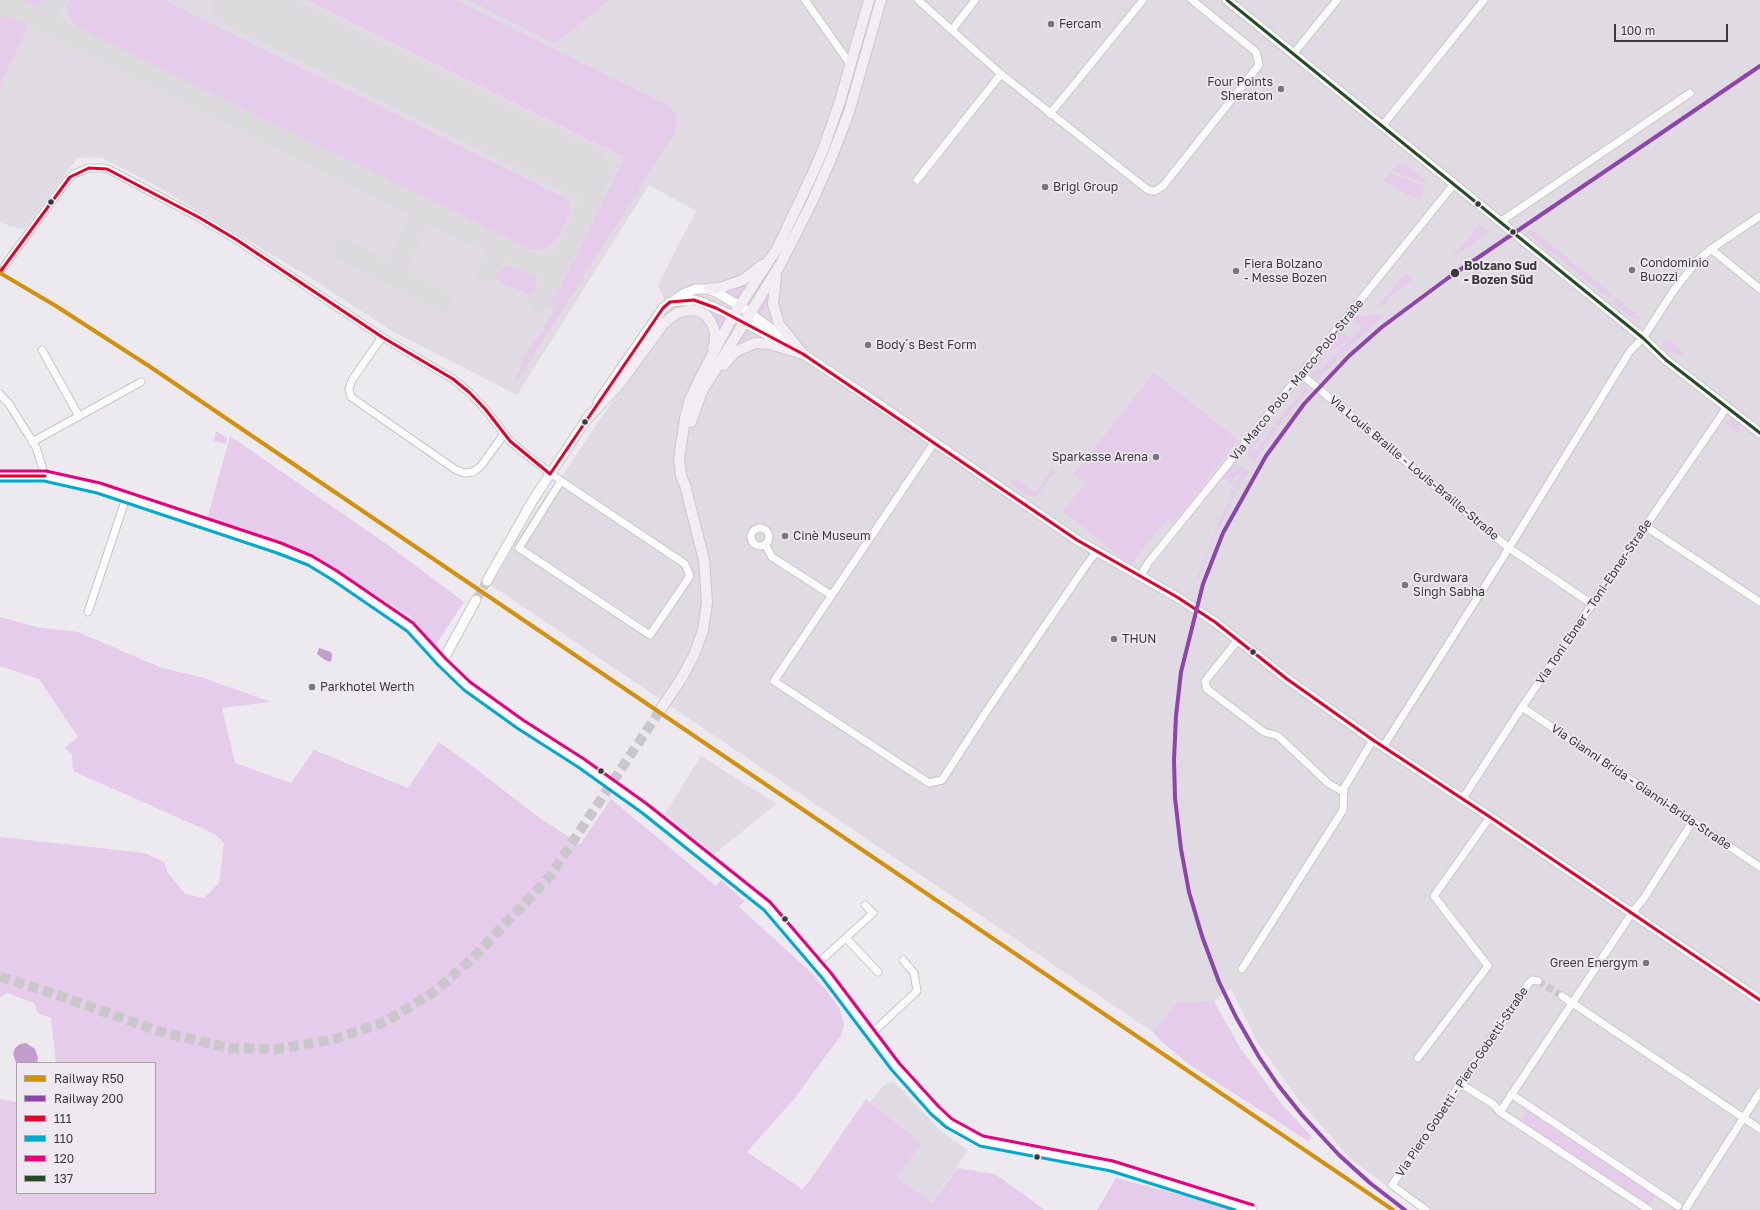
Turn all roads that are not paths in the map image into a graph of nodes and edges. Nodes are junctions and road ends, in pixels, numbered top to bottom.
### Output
1 (804, 0) edge
2 (869, 0) edge
3 (881, 0) edge
4 (918, 0) edge
5 (975, 0) edge
6 (1143, 0) edge
7 (1192, 0) edge
8 (1227, 0) edge
9 (1337, 0) edge
10 (1484, 0) edge
11 (952, 30) junction
12 (1294, 54) junction
13 (852, 62) junction
14 (1001, 74) junction
15 (1690, 93) dead end
16 (1050, 114) junction
17 (1382, 126) junction
18 (917, 180) dead end
19 (1454, 184) junction
20 (1760, 216) edge
21 (1500, 222) junction
22 (1711, 249) junction
23 (776, 251) junction
24 (5, 265) tunnel mouth
25 (780, 265) junction
26 (709, 289) junction
27 (1760, 289) edge
28 (670, 302) junction
29 (740, 306) junction
30 (733, 316) junction
31 (748, 318) junction
32 (382, 337) junction
33 (1642, 338) junction
34 (42, 350) dead end
35 (803, 354) junction
36 (1301, 374) junction
37 (699, 380) junction
38 (141, 382) dead end
39 (0, 394) edge
40 (1727, 407) junction
41 (79, 416) junction
42 (586, 420) junction
43 (1760, 433) edge
44 (504, 434) junction
45 (687, 440) junction
46 (32, 442) junction
47 (934, 443) junction
48 (550, 474) junction
49 (0, 476) edge
50 (45, 476) junction
51 (561, 481) junction
52 (685, 485) junction
53 (126, 498) junction
54 (1646, 526) junction
55 (765, 544) dead end
56 (1509, 548) junction
57 (1097, 552) junction
58 (1140, 577) junction
59 (487, 581) tunnel mouth
60 (831, 595) junction
61 (476, 600) tunnel mouth
62 (1760, 602) edge
63 (1592, 604) junction
64 (88, 612) dead end
65 (1238, 640) junction
66 (442, 662) junction
67 (1522, 707) junction
68 (661, 709) tunnel mouth
69 (1373, 740) junction
70 (1383, 747) junction
71 (1344, 792) junction
72 (1463, 798) junction
73 (1490, 817) junction
74 (1693, 821) junction
75 (1760, 867) edge
76 (866, 905) dead end
77 (1632, 913) junction
78 (846, 938) junction
79 (903, 960) dead end
80 (817, 964) junction
81 (1242, 969) dead end
82 (878, 972) dead end
83 (1535, 980) dead end
84 (1562, 996) tunnel mouth
85 (1760, 1000) edge
86 (1573, 1003) junction
87 (870, 1035) junction
88 (1418, 1058) dead end
89 (1461, 1084) junction
90 (1760, 1092) edge
91 (1511, 1094) junction
92 (1500, 1112) junction
93 (1743, 1117) junction
94 (1760, 1129) edge
95 (1674, 1207) edge
96 (1687, 1209) edge
97 (1252, 1210) edge
98 (1426, 1210) edge
99 (1650, 1210) edge

1 - 13 street
2 - 13 main road
3 - 25 main road
4 - 11 street
5 - 11 street
6 - 16 street
7 - 16 street
8 - 12 street
9 - 12 street
10 - 17 street
11 - 14 street
12 - 17 street
13 - 23 main road
14 - 16 street
14 - 18 street
15 - 21 street
17 - 19 street
19 - 21 street
19 - 36 street, Via Marco Polo - Marco-Polo-Straße
20 - 22 street
21 - 33 street
22 - 27 street
22 - 33 street
23 - 26 main road
23 - 29 main road
24 - 32 street
25 - 31 main road
25 - 35 main road
26 - 28 street
26 - 29 street
28 - 30 street
28 - 42 street
29 - 30 main road
29 - 31 street
30 - 31 street
30 - 37 main road
31 - 35 street
31 - 45 main road
32 - 44 street
32 - 44 street
33 - 40 street
33 - 56 street
34 - 41 street
35 - 45 main road
35 - 47 street
36 - 56 street, Via Louis Braille - Louis-Braille-Straße
36 - 58 street, Via Marco Polo - Marco-Polo-Straße
37 - 42 main road
37 - 52 main road
38 - 41 street
39 - 46 street
40 - 43 street
40 - 54 street, Via Toni Ebner - Toni-Ebner-Straße
41 - 46 street
42 - 48 street
44 - 48 street
45 - 52 main road
46 - 50 street
47 - 57 street
47 - 60 street
48 - 51 street
48 - 59 street
49 - 50 street
50 - 53 street
51 - 51 street
52 - 68 main road
53 - 64 street
53 - 66 street
54 - 62 street
54 - 63 street, Via Toni Ebner - Toni-Ebner-Straße
55 - 60 street
56 - 63 street, Via Louis Braille - Louis-Braille-Straße
56 - 70 street
57 - 58 street
57 - 60 street
58 - 65 street
61 - 66 street
63 - 67 street, Via Toni Ebner - Toni-Ebner-Straße
65 - 69 street
65 - 71 street
66 - 80 street
67 - 72 street, Via Toni Ebner - Toni-Ebner-Straße
67 - 74 street, Via Gianni Brida - Gianni-Brida-Straße
69 - 70 street
69 - 71 street
70 - 72 street
71 - 81 street
72 - 73 street
73 - 77 street
73 - 88 street
74 - 75 street, Via Gianni Brida - Gianni-Brida-Straße
74 - 77 street
76 - 78 street
77 - 85 street
77 - 86 street
78 - 80 street
78 - 82 street
79 - 87 street
80 - 87 street
83 - 89 street, Via Piero Gobetti - Piero-Gobetti-Straße
84 - 86 street
86 - 91 street
86 - 93 street
87 - 97 street
89 - 92 street
89 - 98 street, Via Piero Gobetti - Piero-Gobetti-Straße
90 - 93 street
91 - 92 street
91 - 95 street
92 - 99 street
93 - 94 street
93 - 96 street
95 - 96 street

